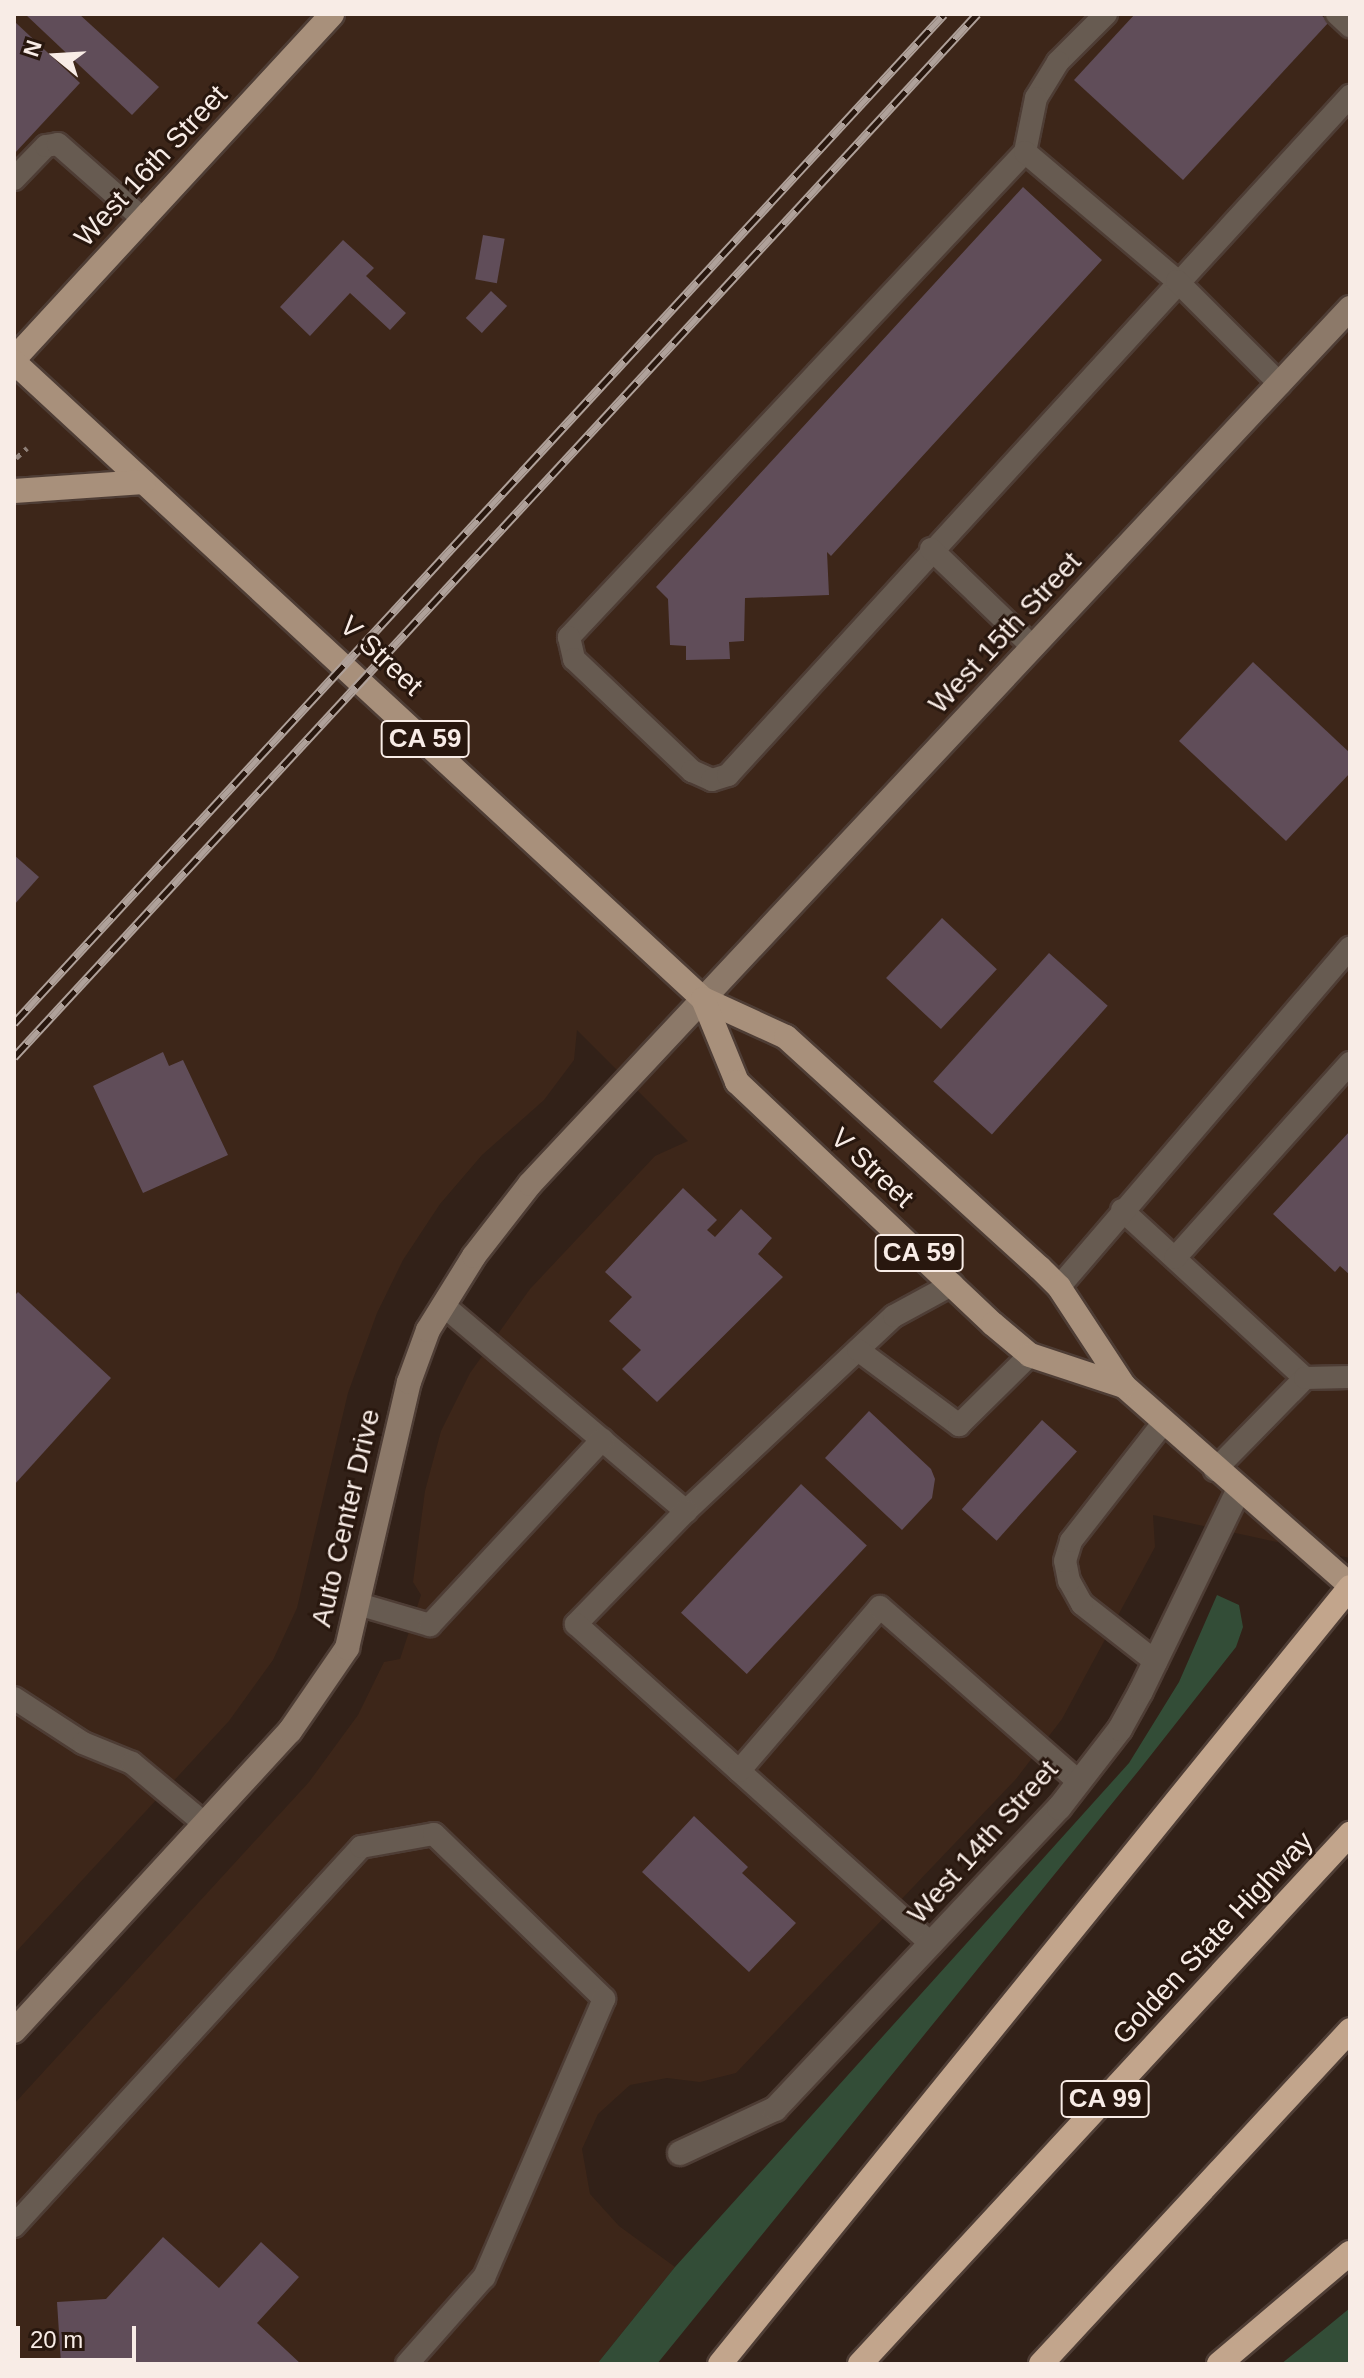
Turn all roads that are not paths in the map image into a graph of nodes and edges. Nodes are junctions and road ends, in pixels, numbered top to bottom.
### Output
1 (332, 14) edge
2 (1106, 14) edge
3 (1337, 14) edge
4 (1350, 26) edge
5 (1350, 96) edge
6 (1025, 152) junction
7 (14, 179) edge
8 (143, 219) junction
9 (1177, 281) junction
10 (1350, 308) edge
11 (14, 361) edge
12 (1280, 384) junction
13 (144, 482) junction
14 (14, 491) edge
15 (931, 549) junction
16 (1033, 647) junction
17 (1346, 962) edge
18 (703, 999) junction
19 (1350, 1063) edge
20 (1122, 1210) junction
21 (1175, 1258) junction
22 (953, 1284) junction
23 (1059, 1287) junction
24 (443, 1305) junction
25 (858, 1350) junction
26 (1030, 1355) junction
27 (1350, 1377) edge
28 (1305, 1378) junction
29 (1124, 1386) junction
30 (1164, 1422) junction
31 (602, 1440) junction
32 (1215, 1470) junction
33 (1238, 1491) junction
34 (686, 1511) junction
35 (1350, 1586) edge
36 (358, 1604) junction
37 (1156, 1662) junction
38 (14, 1698) edge
39 (739, 1771) junction
40 (1079, 1782) junction
41 (205, 1824) junction
42 (1350, 1834) edge
43 (931, 1944) junction
44 (1350, 2030) edge
45 (14, 2031) edge
46 (680, 2153) dead end
47 (14, 2226) edge
48 (1350, 2253) edge
49 (407, 2364) edge
50 (720, 2364) edge
51 (860, 2364) edge
52 (1041, 2364) edge
53 (1219, 2364) edge

1 - 8 main road, West 16th Street
2 - 6 lane
3 - 4 lane
5 - 9 lane
6 - 9 lane
6 - 15 lane
7 - 8 lane
8 - 11 main road, West 16th Street
9 - 12 lane
9 - 15 lane
10 - 12 street, West 15th Street
11 - 13 main road, V Street / CA 59
12 - 16 street, West 15th Street
13 - 14 main road
13 - 18 main road, V Street / CA 59
15 - 16 lane
16 - 18 street, West 15th Street
17 - 20 lane
18 - 22 main road, V Street / CA 59
18 - 23 main road, V Street / CA 59
18 - 24 street, Auto Center Drive
19 - 21 lane
20 - 21 lane
20 - 23 lane
21 - 28 lane
22 - 25 lane
22 - 26 main road, V Street / CA 59
23 - 29 main road, V Street / CA 59
24 - 31 lane
24 - 36 street, Auto Center Drive
25 - 26 lane
25 - 34 lane
26 - 29 main road, V Street / CA 59
27 - 28 lane
28 - 32 lane
29 - 30 main road, V Street / CA 59
30 - 32 main road, V Street / CA 59
30 - 37 lane
31 - 34 lane
31 - 36 lane
32 - 33 main road, V Street / CA 59
33 - 35 main road, V Street / CA 59
33 - 37 street, West 14th Street
34 - 39 lane
35 - 50 highway
36 - 41 street, Auto Center Drive
37 - 40 street, West 14th Street
38 - 41 lane
39 - 40 lane
39 - 43 lane
40 - 43 street, West 14th Street
41 - 45 street, Auto Center Drive
42 - 51 highway, Golden State Highway / CA 99
43 - 46 street, West 14th Street
44 - 52 highway
47 - 49 lane
48 - 53 highway

